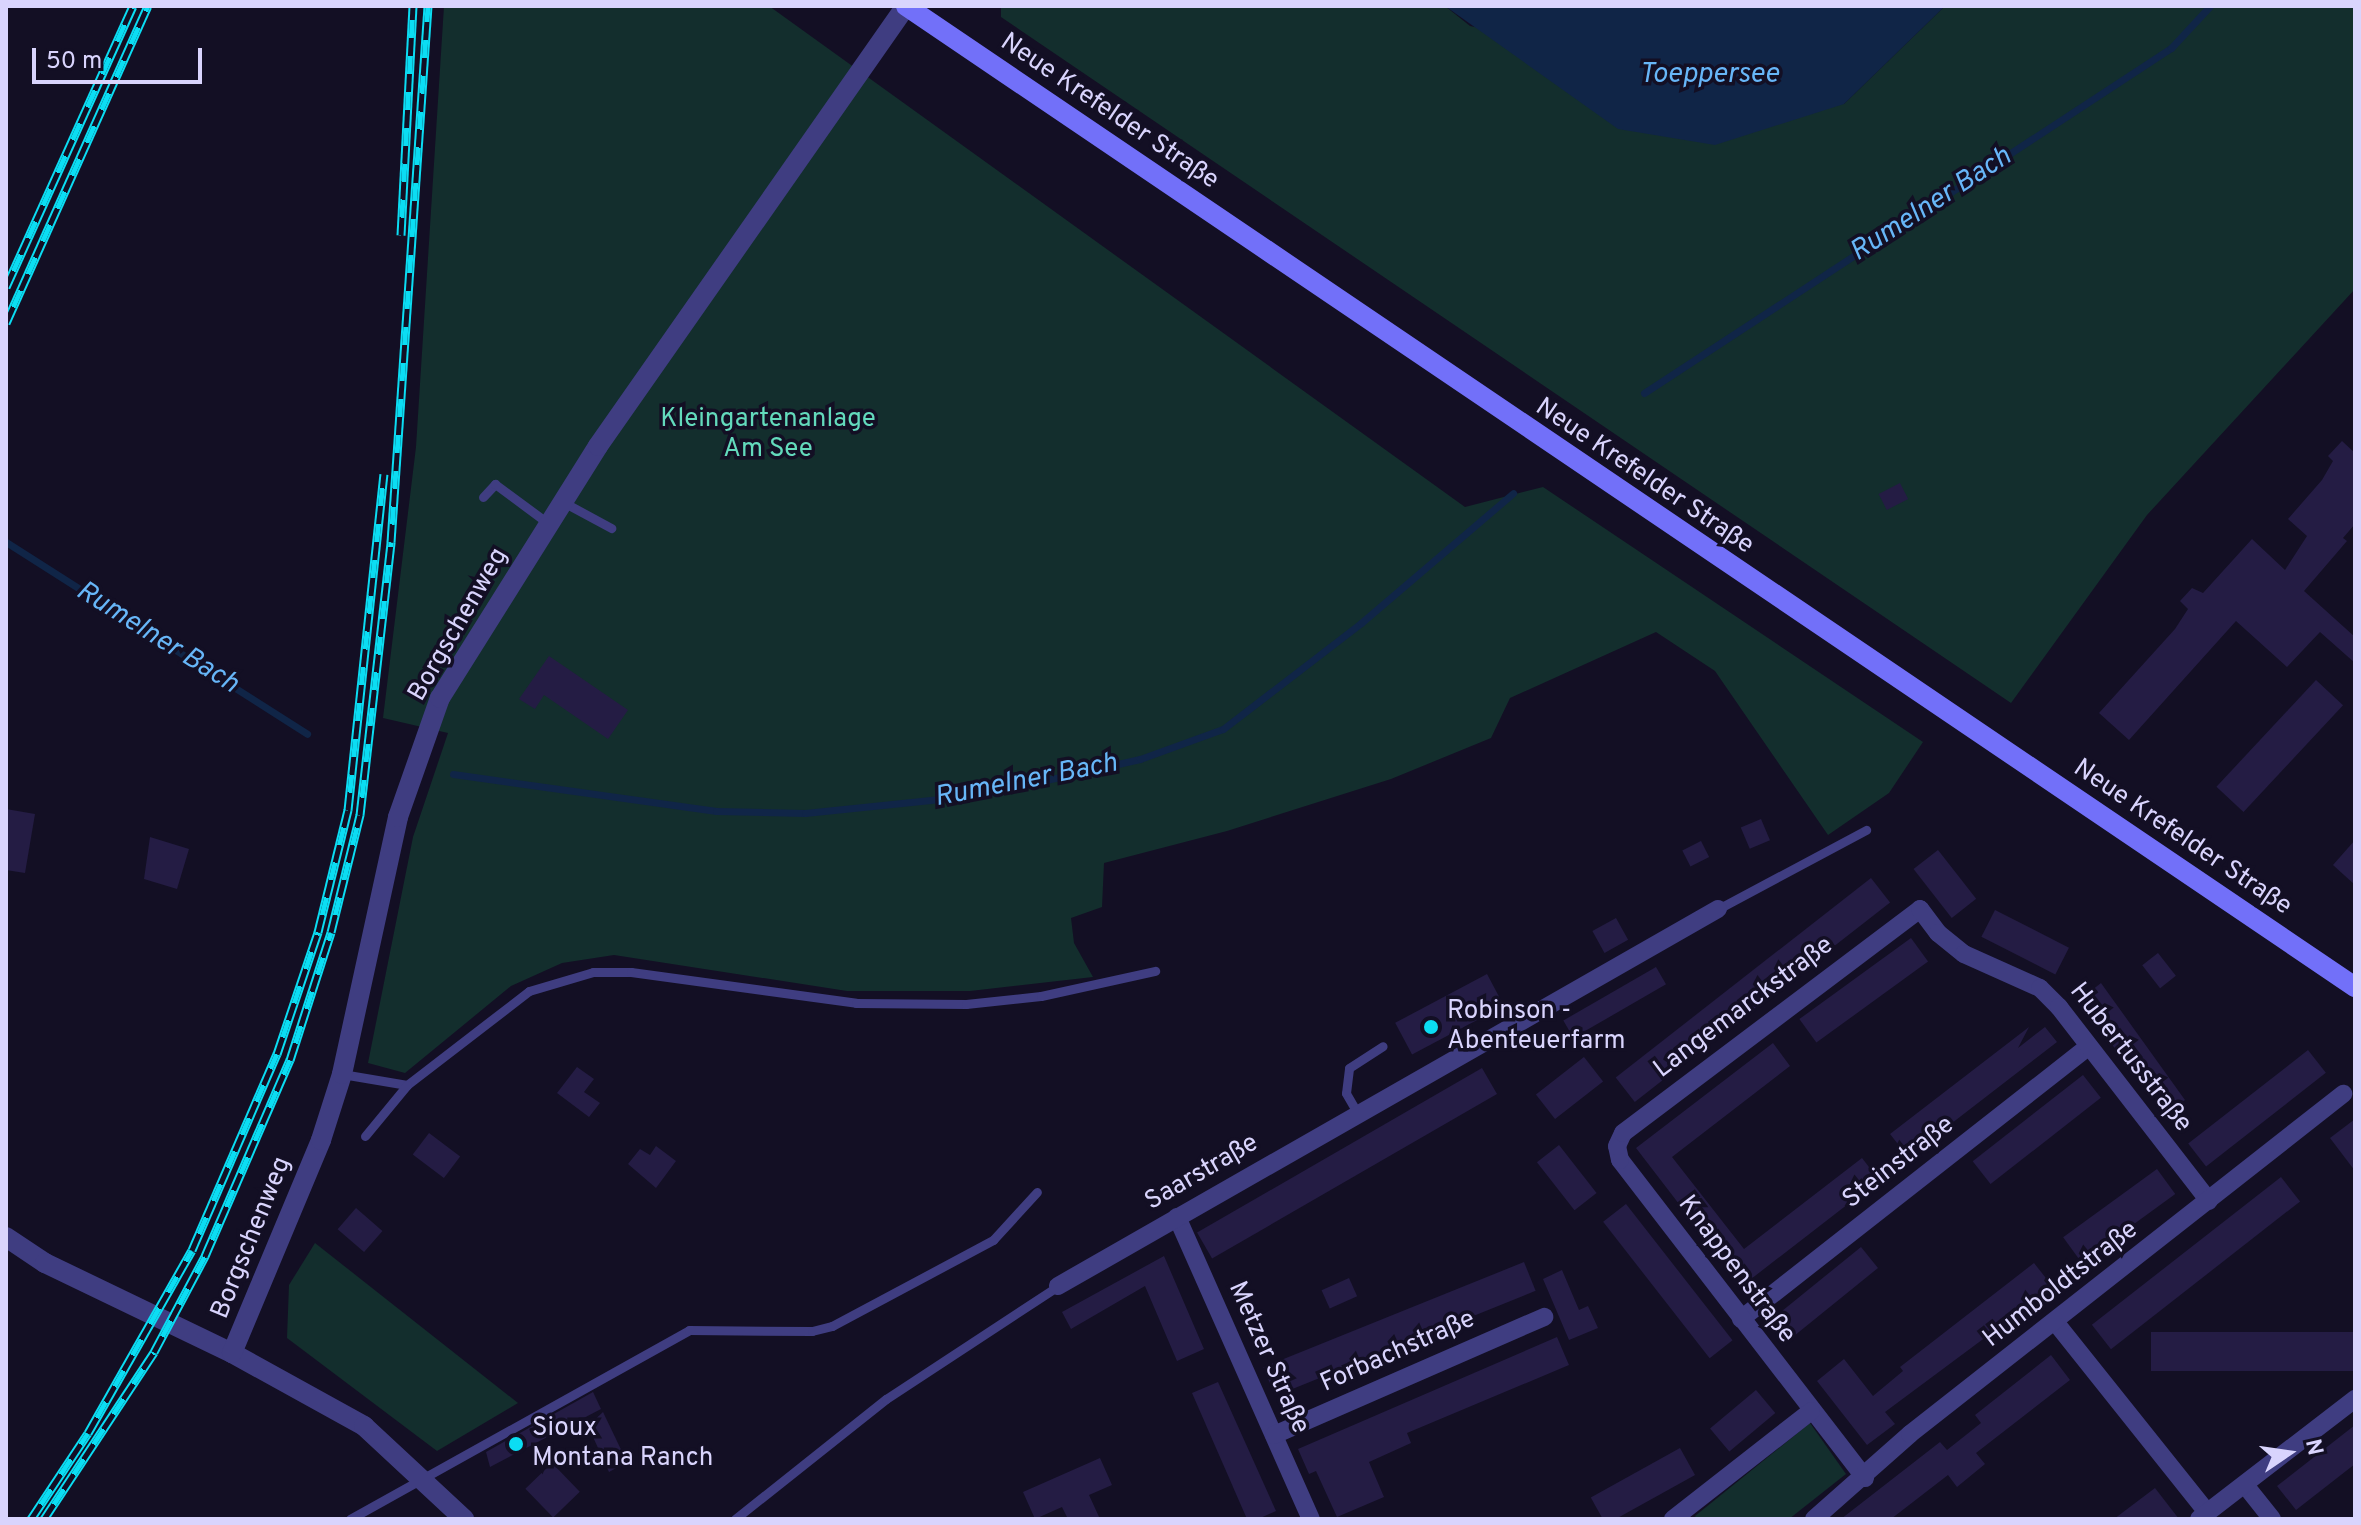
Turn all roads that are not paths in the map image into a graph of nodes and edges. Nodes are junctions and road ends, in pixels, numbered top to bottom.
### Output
1 (906, 6) edge
2 (483, 497) dead end
3 (563, 502) junction
4 (549, 524) junction
5 (611, 528) dead end
6 (1866, 830) dead end
7 (1718, 909) joint
8 (1920, 909) joint
9 (1155, 971) dead end
10 (2355, 987) edge
11 (1383, 1046) dead end
12 (2088, 1047) junction
13 (342, 1074) junction
14 (407, 1085) junction
15 (2343, 1094) dead end
16 (1358, 1114) junction
17 (365, 1136) dead end
18 (1620, 1160) joint
19 (1037, 1192) dead end
20 (2209, 1201) junction
21 (1177, 1217) junction
22 (6, 1237) edge
23 (1058, 1286) joint
24 (1544, 1317) dead end
25 (1741, 1319) junction
26 (2056, 1323) junction
27 (232, 1353) junction
28 (2355, 1399) edge
29 (1811, 1411) junction
30 (1274, 1435) junction
31 (1865, 1478) junction
32 (2245, 1485) junction
33 (460, 1515) edge
34 (2203, 1516) edge
35 (350, 1519) edge
36 (735, 1519) edge
37 (1311, 1519) edge
38 (1673, 1519) edge
39 (1814, 1519) edge
40 (2272, 1519) edge

1 - 3 street, Borgschenweg
1 - 10 main road, Neue Krefelder Straße
2 - 4 lane
3 - 4 street, Borgschenweg
3 - 5 lane
4 - 13 street, Borgschenweg
6 - 7 lane
7 - 16 street, Saarstraße
8 - 12 street, Hubertusstraße
8 - 18 street, Langemarckstraße
9 - 14 lane
11 - 16 lane
12 - 20 street, Hubertusstraße
12 - 25 street, Steinstraße
13 - 14 lane
13 - 27 street, Borgschenweg
14 - 17 lane
15 - 20 street, Humboldtstraße
16 - 21 street, Saarstraße
18 - 25 street, Knappenstraße
19 - 35 lane
20 - 26 street, Humboldtstraße
21 - 23 street, Saarstraße
21 - 30 street, Metzer Straße
22 - 27 street
23 - 36 lane, Saarstraße
24 - 30 street, Forbachstraße
25 - 29 street, Knappenstraße
26 - 31 street, Humboldtstraße
26 - 34 street
27 - 33 street
28 - 32 street
29 - 31 street, Knappenstraße
29 - 38 street
30 - 37 street, Metzer Straße
31 - 39 street, Humboldtstraße
32 - 34 street
32 - 40 street

